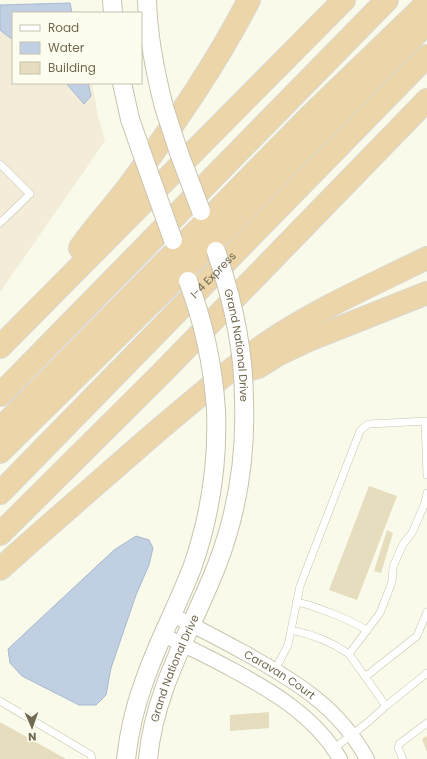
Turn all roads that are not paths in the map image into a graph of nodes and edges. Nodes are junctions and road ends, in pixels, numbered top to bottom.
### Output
1 (112, 0) edge
2 (147, 0) edge
3 (249, 0) edge
4 (344, 0) edge
5 (387, 0) edge
6 (427, 3) edge
7 (113, 12) edge
8 (427, 23) edge
9 (427, 56) edge
10 (122, 84) edge
11 (427, 100) edge
12 (0, 164) edge
13 (0, 223) edge
14 (209, 232) junction
15 (427, 258) edge
16 (180, 260) junction
17 (63, 282) junction
18 (427, 293) edge
19 (0, 347) edge
20 (220, 378) junction
21 (0, 395) edge
22 (426, 421) edge
23 (0, 429) edge
24 (0, 452) edge
25 (427, 475) edge
26 (0, 493) edge
27 (427, 493) edge
28 (0, 534) edge
29 (0, 569) edge
30 (296, 602) junction
31 (427, 612) edge
32 (172, 615) junction
33 (191, 625) junction
34 (291, 630) junction
35 (367, 631) junction
36 (163, 635) junction
37 (183, 644) junction
38 (348, 654) junction
39 (275, 670) junction
40 (427, 673) edge
41 (365, 677) junction
42 (0, 701) edge
43 (386, 706) junction
44 (427, 723) edge
45 (352, 735) junction
46 (335, 755) edge
47 (92, 759) edge
48 (126, 759) edge
49 (148, 759) edge
50 (367, 759) edge
51 (402, 759) edge

1 - 7 street
2 - 14 street, Grand National Drive, bridge
3 - 17 highway
4 - 17 highway
5 - 21 highway
6 - 14 highway
8 - 14 highway
9 - 26 highway, I-4 Express
10 - 16 street, Grand National Drive, bridge
11 - 28 highway
12 - 13 lane
14 - 16 highway
14 - 33 street, Grand National Drive, bridge
15 - 20 highway
16 - 23 highway
16 - 24 highway
16 - 32 street, Grand National Drive, bridge
17 - 19 highway
18 - 20 highway
20 - 29 highway
22 - 25 lane
22 - 30 lane
27 - 35 lane
30 - 34 lane
30 - 35 lane
31 - 41 lane
32 - 33 street, Caravan Court
32 - 36 street, Grand National Drive
33 - 37 street, Grand National Drive
33 - 39 street, Caravan Court
34 - 38 lane
34 - 39 lane
35 - 38 lane
36 - 37 street, Caravan Court
36 - 48 street, Grand National Drive
37 - 46 street, Caravan Court
37 - 49 street, Grand National Drive
38 - 41 lane
39 - 45 street, Caravan Court
40 - 43 lane
41 - 43 lane
42 - 47 lane
43 - 45 lane
44 - 51 lane
45 - 46 lane
45 - 50 street, Caravan Court

